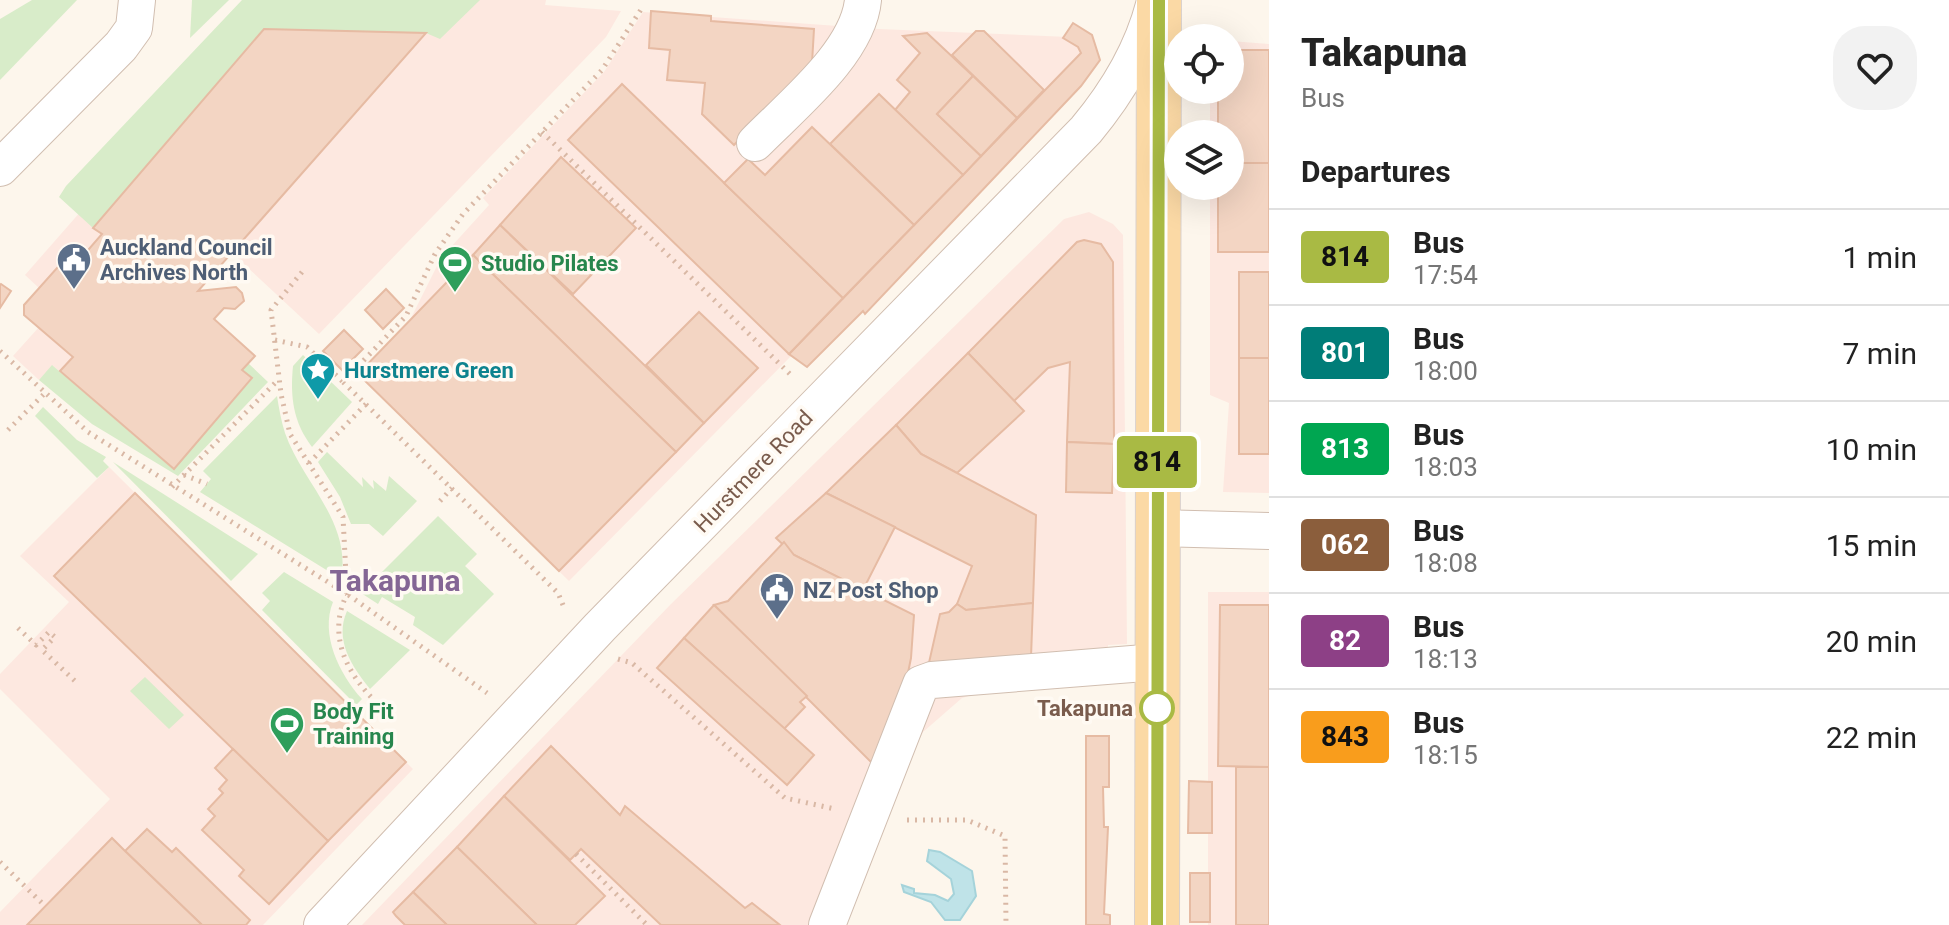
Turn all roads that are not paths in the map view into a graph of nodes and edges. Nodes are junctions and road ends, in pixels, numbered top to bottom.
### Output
1 (137, 0) edge
2 (863, 0) edge
3 (1157, 0) edge
4 (755, 143) dead end
5 (0, 168) edge
6 (1157, 528) junction
7 (1269, 531) edge
8 (1157, 662) junction
9 (322, 925) edge
10 (827, 925) edge
11 (1157, 925) edge

1 - 5 street
2 - 4 street
3 - 6 main road
3 - 9 street, Hurstmere Road
6 - 7 street
6 - 8 main road
8 - 10 street
8 - 11 main road

